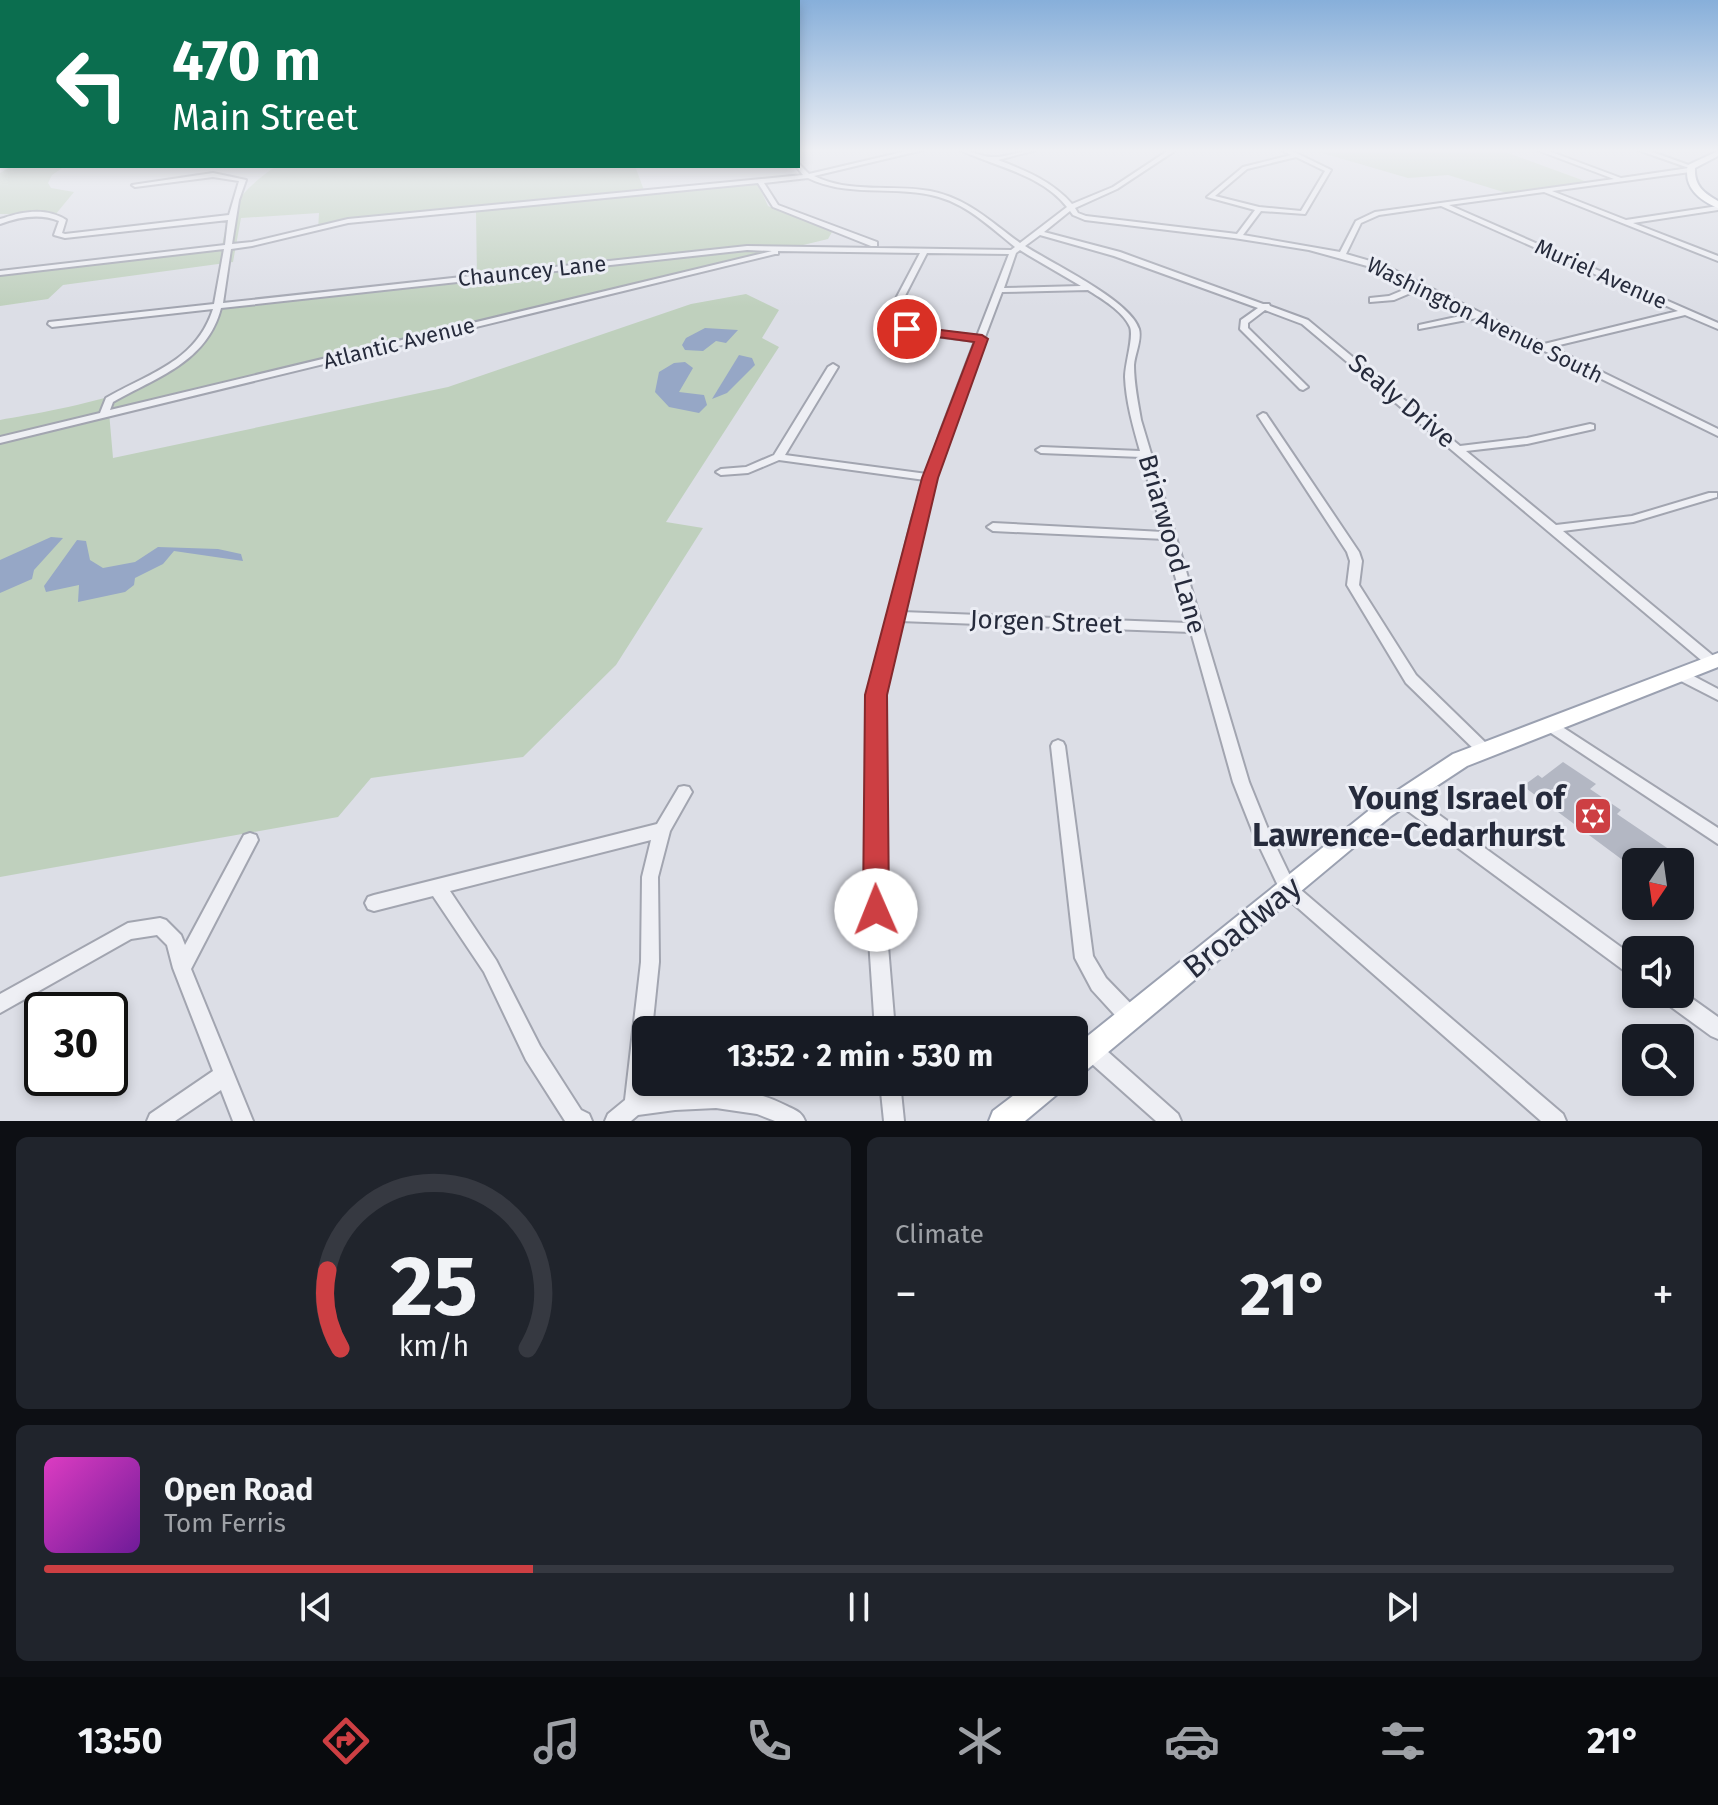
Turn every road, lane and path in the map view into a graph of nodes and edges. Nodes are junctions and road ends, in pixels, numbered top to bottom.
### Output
1 (236, 202) edge
2 (540, 202) edge
3 (773, 202) edge
4 (956, 202) edge
5 (1068, 202) edge
6 (1082, 202) edge
7 (1226, 202) edge
8 (1310, 202) edge
9 (1452, 202) edge
10 (1573, 202) edge
11 (1440, 204) junction
12 (1073, 206) junction
13 (1718, 207) edge
14 (1259, 209) junction
15 (233, 217) junction
16 (3, 220) edge
17 (1099, 220) junction
18 (1055, 222) junction
19 (1625, 223) junction
20 (1041, 232) junction
21 (1008, 237) junction
22 (1238, 237) junction
23 (229, 246) junction
24 (798, 247) junction
25 (888, 249) junction
26 (1016, 249) junction
27 (925, 250) junction
28 (1342, 255) junction
29 (1718, 259) edge
30 (0, 273) edge
31 (1420, 286) junction
32 (1087, 288) junction
33 (999, 290) junction
34 (1373, 300) dead end
35 (1266, 306) junction
36 (216, 307) junction
37 (1686, 312) junction
38 (1478, 315) junction
39 (52, 324) dead end
40 (1718, 326) edge
41 (1422, 327) dead end
42 (982, 339) junction
43 (1542, 347) junction
44 (833, 367) dead end
45 (1303, 387) dead end
46 (104, 415) junction
47 (1263, 416) dead end
48 (1590, 427) dead end
49 (1718, 433) edge
50 (0, 440) edge
51 (1460, 449) junction
52 (1041, 450) dead end
53 (1147, 454) junction
54 (778, 457) junction
55 (721, 472) dead end
56 (930, 478) junction
57 (1713, 495) dead end
58 (993, 527) dead end
59 (1554, 529) junction
60 (1170, 536) junction
61 (896, 616) junction
62 (1195, 628) junction
63 (1715, 661) edge
64 (1682, 675) junction
65 (1718, 695) edge
66 (1550, 725) junction
67 (1058, 746) dead end
68 (1484, 750) junction
69 (684, 792) dead end
70 (1403, 798) junction
71 (662, 830) junction
72 (1718, 837) edge
73 (250, 840) dead end
74 (437, 887) junction
75 (1288, 889) junction
76 (374, 903) dead end
77 (1622, 959) edge
78 (182, 968) junction
79 (0, 1002) edge
80 (1689, 1008) edge
81 (884, 1016) edge
82 (1131, 1018) junction
83 (1718, 1029) edge
84 (1088, 1052) edge
85 (1088, 1061) edge
86 (224, 1076) junction
87 (891, 1096) edge
88 (1034, 1096) edge
89 (634, 1105) junction
90 (157, 1121) edge
91 (243, 1121) edge
92 (582, 1121) edge
93 (615, 1121) edge
94 (795, 1121) edge
95 (894, 1121) edge
96 (1003, 1121) edge
97 (1171, 1121) edge
98 (1556, 1121) edge

1 - 15 street
2 - 23 street
3 - 25 street
4 - 21 street, Briarwood Lane
5 - 12 street
6 - 12 street
7 - 14 street
8 - 14 street
9 - 11 street
10 - 19 street
11 - 28 street
11 - 37 street, Muriel Avenue
12 - 17 street, Washington Avenue South
12 - 18 street
13 - 19 street
14 - 22 street
15 - 16 street
15 - 23 street
17 - 18 street, Washington Avenue South
17 - 22 street, Washington Avenue South
18 - 20 street
19 - 29 street
20 - 21 street
20 - 26 street
20 - 35 street, Sealy Drive
21 - 26 street, Briarwood Lane
22 - 28 street, Washington Avenue South
23 - 30 street
23 - 36 street
24 - 25 street, Chauncey Lane
24 - 36 street, Chauncey Lane
24 - 46 street, Atlantic Avenue
25 - 27 street, Chauncey Lane
26 - 27 street, Chauncey Lane
26 - 32 street, Briarwood Lane
26 - 33 street
27 - 42 street
28 - 31 street, Washington Avenue South
31 - 34 street
31 - 38 street, Washington Avenue South
32 - 33 street
32 - 53 street, Briarwood Lane
33 - 42 street
35 - 45 street
35 - 51 street, Sealy Drive
36 - 39 street, Chauncey Lane
36 - 46 street
37 - 40 street, Muriel Avenue
37 - 43 street
38 - 41 street
38 - 43 street, Washington Avenue South
42 - 56 street
43 - 49 street, Washington Avenue South
44 - 54 street
46 - 50 street, Atlantic Avenue
47 - 68 street
48 - 51 street
51 - 59 street, Sealy Drive
52 - 53 street
53 - 60 street, Briarwood Lane
54 - 55 street
54 - 56 street
56 - 61 street
57 - 59 street
58 - 60 street
59 - 63 street, Sealy Drive
60 - 62 street, Briarwood Lane
61 - 62 street, Jorgen Street
61 - 81 street
62 - 75 street, Briarwood Lane
63 - 64 main road, Broadway
64 - 65 street
64 - 66 main road, Broadway
66 - 68 main road, Broadway
66 - 72 street
67 - 82 street
68 - 70 main road, Broadway
69 - 71 street
70 - 75 main road, Broadway
70 - 77 street
71 - 74 street
71 - 89 street
73 - 78 street
74 - 76 street
74 - 92 street
75 - 82 main road, Broadway
75 - 98 street
78 - 79 street
78 - 86 street
80 - 83 street
82 - 84 main road, Broadway
85 - 97 street
86 - 90 street
86 - 91 street
87 - 95 street
88 - 96 main road
89 - 93 street
89 - 94 street

